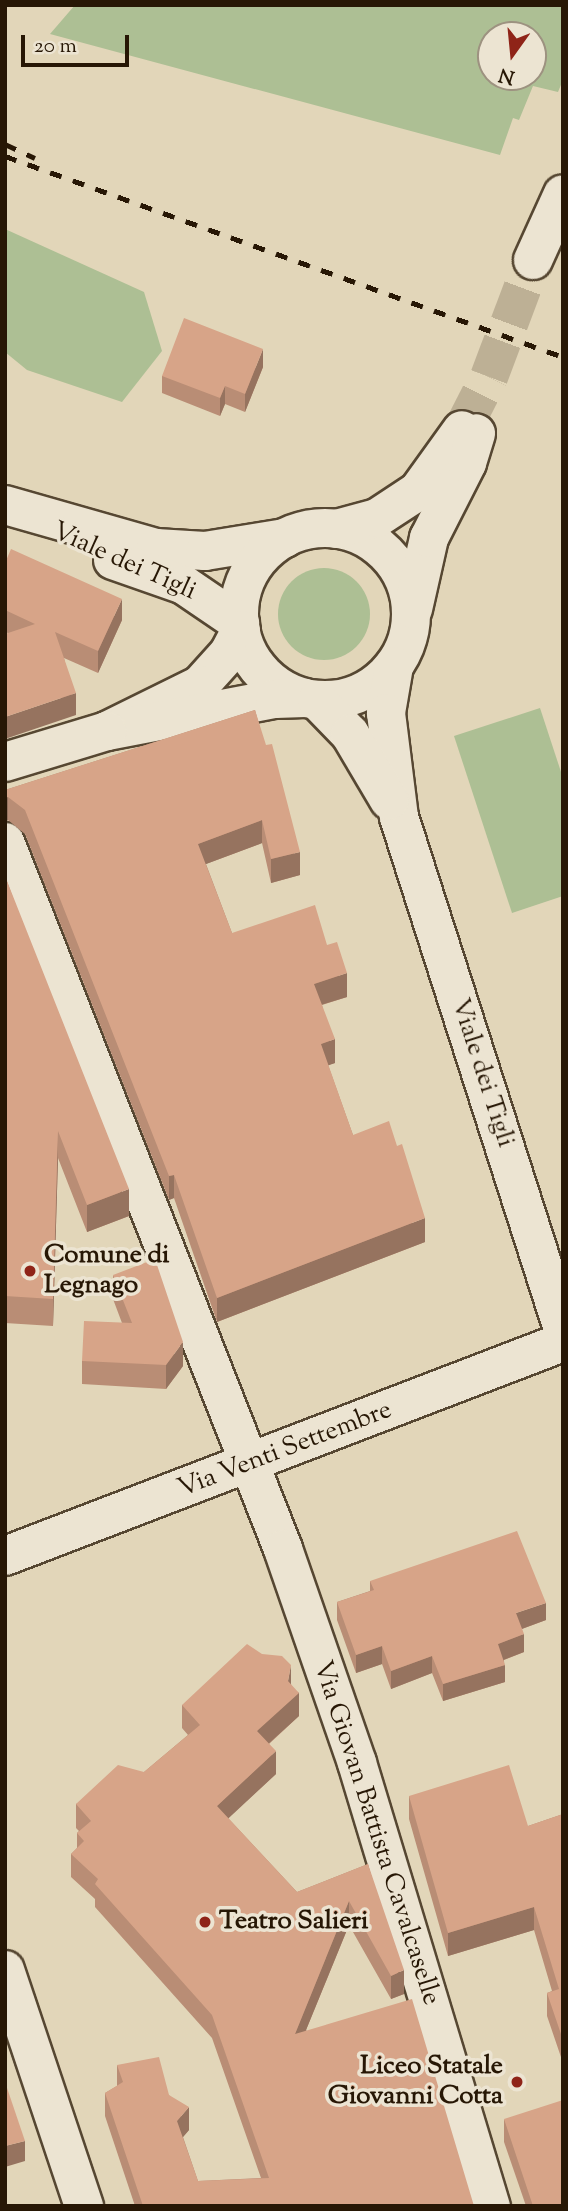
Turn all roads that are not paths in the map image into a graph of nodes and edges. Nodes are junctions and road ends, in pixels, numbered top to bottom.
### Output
1 (563, 194) edge
2 (533, 260) tunnel mouth
3 (5, 505) edge
4 (336, 529) junction
5 (285, 538) junction
6 (411, 621) junction
7 (240, 626) junction
8 (394, 666) junction
9 (311, 699) junction
10 (107, 731) junction
11 (5, 762) edge
12 (399, 817) junction
13 (5, 842) edge
14 (563, 1329) edge
15 (563, 1342) edge
16 (248, 1465) junction
17 (5, 1556) edge
18 (5, 1969) edge
19 (84, 2206) edge
20 (491, 2206) edge

1 - 2 street
3 - 5 street, Viale dei Tigli
3 - 7 street, Viale dei Tigli
4 - 5 street, Viale dei Tigli
4 - 6 street, Viale dei Tigli
4 - 6 street
5 - 7 street, Viale dei Tigli
6 - 8 street, Viale dei Tigli
7 - 9 street, Viale dei Tigli
7 - 10 street
8 - 9 street
8 - 12 street, Viale dei Tigli
9 - 10 street
9 - 12 street, Viale dei Tigli
10 - 11 street
12 - 14 street, Viale dei Tigli
13 - 16 street, Via Giovan Battista Cavalcaselle
15 - 16 street, Via Venti Settembre
16 - 17 street, Via Venti Settembre
16 - 20 street, Via Giovan Battista Cavalcaselle
18 - 19 street

